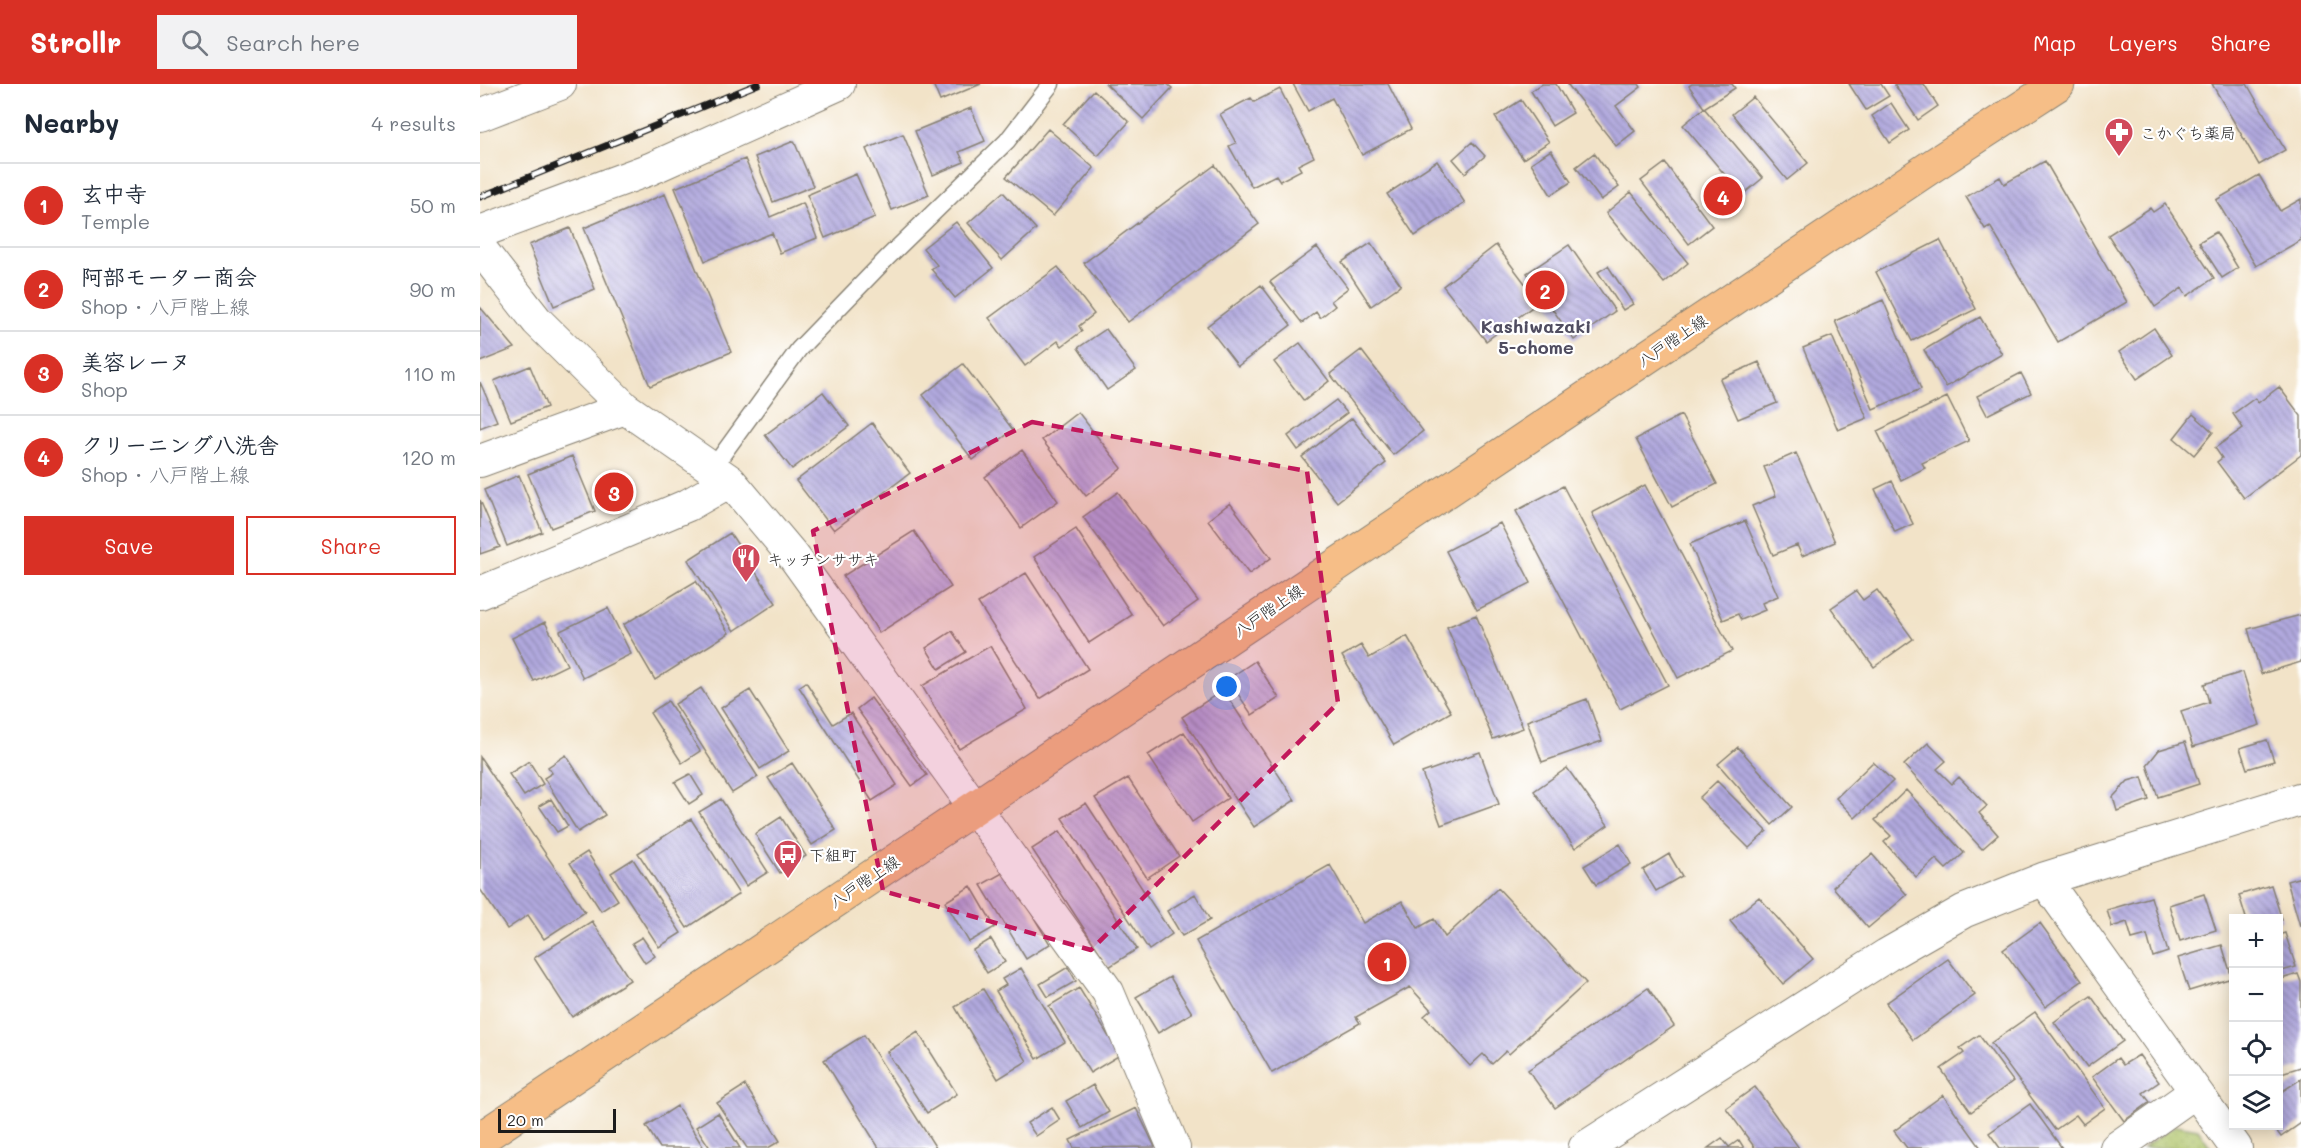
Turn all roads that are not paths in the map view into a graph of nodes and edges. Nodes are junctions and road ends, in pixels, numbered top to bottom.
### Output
1 (560, 84) edge
2 (839, 84) edge
3 (1052, 84) edge
4 (2058, 84) edge
5 (480, 115) edge
6 (480, 232) edge
7 (480, 248) edge
8 (625, 408) junction
9 (480, 461) edge
10 (721, 475) junction
11 (480, 593) edge
12 (2301, 799) edge
13 (974, 807) junction
14 (2044, 879) junction
15 (2195, 1092) junction
16 (480, 1139) edge
17 (1173, 1148) edge
18 (1585, 1148) edge
19 (2116, 1148) edge
20 (2236, 1148) edge

1 - 5 street
2 - 6 street
3 - 10 lane
4 - 13 main road, 八戸階上線
7 - 8 street
8 - 9 street
8 - 10 street
10 - 11 street
10 - 13 street
12 - 14 street
13 - 16 main road, 八戸階上線
13 - 17 street
14 - 15 street
14 - 18 street
15 - 19 street
15 - 20 street

